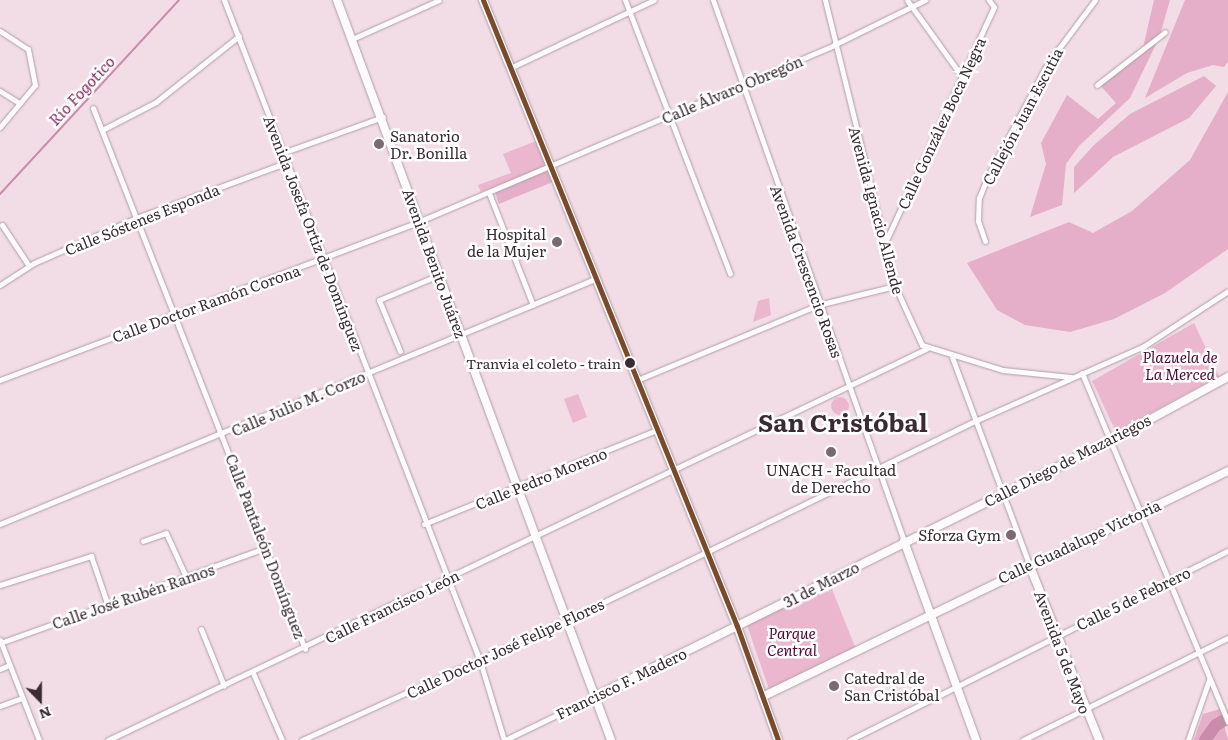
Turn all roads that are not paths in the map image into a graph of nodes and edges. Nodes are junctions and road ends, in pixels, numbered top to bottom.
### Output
1 (224, 0) edge
2 (336, 0) edge
3 (439, 0) edge
4 (483, 0) edge
5 (625, 0) edge
6 (654, 0) edge
7 (713, 0) edge
8 (824, 0) edge
9 (907, 0) edge
10 (925, 0) edge
11 (989, 0) edge
12 (1095, 0) edge
13 (911, 9) junction
14 (629, 11) junction
15 (0, 31) edge
16 (1165, 32) dead end
17 (239, 36) junction
18 (352, 39) junction
19 (834, 45) junction
20 (510, 68) junction
21 (963, 78) junction
22 (741, 84) junction
23 (1097, 85) dead end
24 (0, 91) edge
25 (20, 103) junction
26 (93, 108) dead end
27 (670, 116) junction
28 (383, 117) junction
29 (0, 127) edge
30 (102, 130) junction
31 (285, 152) junction
32 (288, 162) junction
33 (551, 167) junction
34 (489, 193) junction
35 (136, 218) junction
36 (420, 221) junction
37 (2, 225) dead end
38 (986, 241) dead end
39 (884, 246) junction
40 (323, 259) junction
41 (29, 266) junction
42 (730, 274) dead end
43 (439, 275) junction
44 (595, 279) junction
45 (0, 285) edge
46 (895, 286) junction
47 (1228, 291) edge
48 (534, 305) junction
49 (818, 305) junction
50 (174, 316) junction
51 (461, 335) junction
52 (926, 349) junction
53 (400, 351) dead end
54 (952, 357) junction
55 (1082, 373) junction
56 (367, 374) junction
57 (1228, 377) edge
58 (1071, 378) junction
59 (0, 380) edge
60 (637, 380) junction
61 (848, 388) junction
62 (974, 421) junction
63 (657, 430) junction
64 (223, 435) junction
65 (1112, 440) junction
66 (877, 468) junction
67 (675, 470) junction
68 (1228, 471) edge
69 (518, 490) junction
70 (1002, 493) junction
71 (1141, 511) junction
72 (0, 524) edge
73 (424, 524) junction
74 (536, 538) junction
75 (143, 541) dead end
76 (904, 541) junction
77 (266, 548) junction
78 (1228, 551) edge
79 (706, 553) junction
80 (1029, 564) junction
81 (187, 579) junction
82 (445, 580) junction
83 (1170, 581) junction
84 (0, 585) edge
85 (108, 606) junction
86 (930, 613) junction
87 (568, 619) junction
88 (737, 626) junction
89 (201, 629) dead end
90 (1056, 636) junction
91 (1228, 638) edge
92 (0, 642) edge
93 (305, 649) junction
94 (1198, 652) junction
95 (480, 661) junction
96 (10, 665) junction
97 (0, 669) edge
98 (253, 673) junction
99 (1209, 680) junction
100 (224, 686) junction
101 (956, 687) junction
102 (596, 696) junction
103 (762, 697) junction
104 (22, 698) junction
105 (0, 706) edge
106 (1085, 708) junction
107 (1228, 722) edge
108 (39, 740) edge
109 (108, 740) edge
110 (282, 740) edge
111 (302, 740) edge
112 (505, 740) edge
113 (611, 740) edge
114 (778, 740) edge
115 (850, 740) edge
116 (976, 740) edge
117 (1022, 740) edge
118 (1099, 740) edge
119 (1188, 740) edge

1 - 17 street, Avenida Josefa Ortiz de Domínguez
2 - 18 street, Avenida Benito Juárez
3 - 18 street
4 - 20 street
5 - 14 street
6 - 14 street
7 - 22 street, Avenida Crescencio Rosas
8 - 19 street, Avenida Ignacio Allende
9 - 13 street
10 - 13 street, Calle Álvaro Obregón
11 - 21 street, Calle González Boca Negra
12 - 38 street, Callejón Juan Escutia
13 - 19 street, Calle Álvaro Obregón
13 - 21 street
14 - 20 street
14 - 27 street
15 - 25 street
16 - 23 street
17 - 30 street
17 - 31 street, Avenida Josefa Ortiz de Domínguez
18 - 28 street, Avenida Benito Juárez
19 - 22 street, Calle Álvaro Obregón
19 - 39 street, Avenida Ignacio Allende
20 - 33 street
21 - 39 street, Calle González Boca Negra
22 - 27 street, Calle Álvaro Obregón
22 - 49 street, Avenida Crescencio Rosas
24 - 25 street
25 - 29 street
26 - 30 street, Calle Pantaleón Domínguez
27 - 33 street, Calle Álvaro Obregón
27 - 42 street
28 - 31 street
28 - 36 street, Avenida Benito Juárez
30 - 35 street, Calle Pantaleón Domínguez
31 - 32 street, Avenida Josefa Ortiz de Domínguez
32 - 35 street, Calle Sóstenes Esponda
32 - 40 street, Avenida Josefa Ortiz de Domínguez
33 - 34 street, Calle Doctor Ramón Corona
33 - 44 street
34 - 36 street, Calle Doctor Ramón Corona
34 - 48 street
35 - 41 street, Calle Sóstenes Esponda
35 - 50 street, Calle Pantaleón Domínguez
36 - 40 street, Calle Doctor Ramón Corona
36 - 43 street, Avenida Benito Juárez
37 - 41 street
39 - 46 street, Avenida Ignacio Allende
40 - 50 street, Calle Doctor Ramón Corona
40 - 56 street, Avenida Josefa Ortiz de Domínguez
41 - 45 street, Calle Sóstenes Esponda
43 - 51 street, Avenida Benito Juárez
43 - 53 street
44 - 48 street, Calle Julio M. Corzo
44 - 60 street
46 - 49 street
46 - 52 street, Avenida Ignacio Allende
47 - 55 street, Calle Doctor José Felipe Flores
48 - 51 street, Calle Julio M. Corzo
49 - 60 street
49 - 61 street, Avenida Crescencio Rosas
50 - 59 street, Calle Doctor Ramón Corona
50 - 64 street, Calle Pantaleón Domínguez
51 - 56 street, Calle Julio M. Corzo
51 - 69 street, Avenida Benito Juárez
52 - 54 street
52 - 61 street, Calle Francisco León
54 - 58 street
54 - 62 street
55 - 58 street, Calle Doctor José Felipe Flores
55 - 65 street
56 - 64 street, Calle Julio M. Corzo
56 - 73 street, Avenida Josefa Ortiz de Domínguez
57 - 65 street, Calle Diego de Mazariegos
58 - 62 street, Calle Doctor José Felipe Flores
60 - 63 street
61 - 66 street, Avenida Crescencio Rosas
61 - 67 street, Calle Francisco León
62 - 66 street, Calle Doctor José Felipe Flores
62 - 70 street
63 - 67 street
63 - 69 street, Calle Pedro Moreno
64 - 72 street, Calle Julio M. Corzo
64 - 77 street, Calle Pantaleón Domínguez
65 - 70 street, Calle Diego de Mazariegos
65 - 71 street
66 - 76 street, Avenida Crescencio Rosas
66 - 79 street, Calle Doctor José Felipe Flores
67 - 74 street, Calle Francisco León
67 - 79 street
68 - 71 street, Calle Guadalupe Victoria
69 - 73 street, Calle Pedro Moreno
69 - 74 street, Avenida Benito Juárez
70 - 76 street, Calle Diego de Mazariegos
70 - 80 street
71 - 80 street, Calle Guadalupe Victoria
71 - 83 street
73 - 82 street, Avenida Josefa Ortiz de Domínguez
74 - 82 street, Calle Francisco León
74 - 87 street, Avenida Benito Juárez
75 - 81 street
76 - 86 street
76 - 88 street, 31 de Marzo
77 - 81 street, Calle José Rubén Ramos
77 - 93 street, Calle Pantaleón Domínguez
78 - 83 street, Calle 5 de Febrero
79 - 87 street, Calle Doctor José Felipe Flores
79 - 88 street
80 - 86 street, Calle Guadalupe Victoria
80 - 90 street, Avenida 5 de Mayo
81 - 85 street, Calle José Rubén Ramos
82 - 93 street, Calle Francisco León
82 - 95 street, Avenida Josefa Ortiz de Domínguez
83 - 90 street, Calle 5 de Febrero
83 - 94 street
84 - 85 street
85 - 92 street, Calle José Rubén Ramos
86 - 101 street
86 - 103 street, Calle Guadalupe Victoria
87 - 95 street, Calle Doctor José Felipe Flores
87 - 102 street, Avenida Benito Juárez
88 - 102 street, Francisco F. Madero
88 - 103 street
89 - 100 street
90 - 101 street, Calle 5 de Febrero
90 - 106 street, Avenida 5 de Mayo
91 - 94 street
92 - 96 street
93 - 98 street, Calle Francisco León
94 - 99 street
94 - 106 street
95 - 111 street, Calle Doctor José Felipe Flores
95 - 112 street, Avenida Josefa Ortiz de Domínguez
96 - 97 street
96 - 104 street
98 - 100 street, Calle Francisco León
98 - 110 street
99 - 107 street
99 - 119 street
100 - 109 street, Calle Francisco León
101 - 115 street, Calle 5 de Febrero
101 - 116 street
102 - 112 street, Francisco F. Madero
102 - 113 street, Avenida Benito Juárez
103 - 114 street
104 - 105 street
104 - 108 street
106 - 117 street
106 - 118 street, Avenida 5 de Mayo

